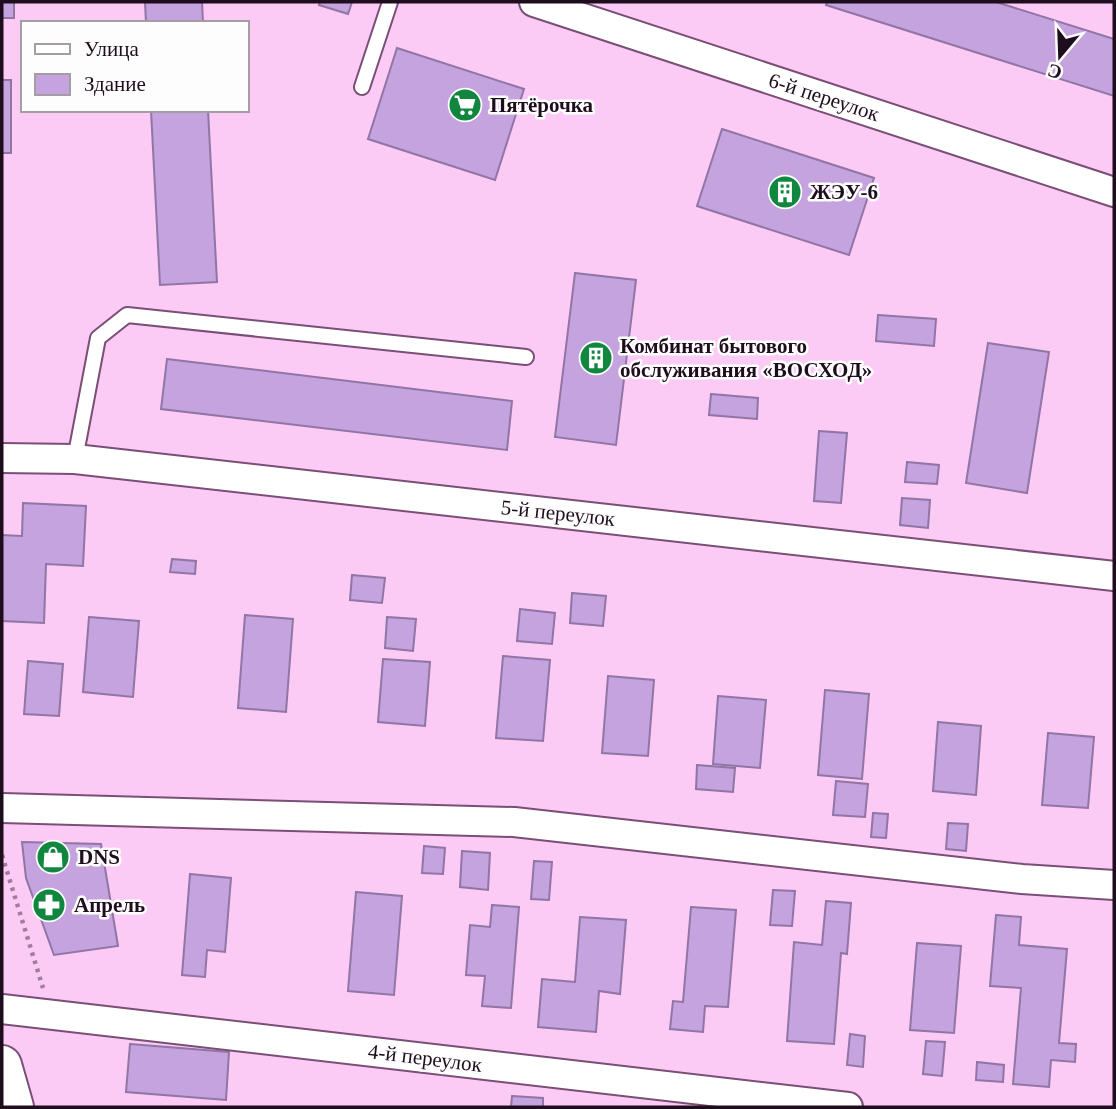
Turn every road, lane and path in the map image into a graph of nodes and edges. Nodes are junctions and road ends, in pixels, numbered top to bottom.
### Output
1 (390, 2) edge
2 (534, 2) edge
3 (362, 87) dead end
4 (1114, 192) edge
5 (526, 357) dead end
6 (2, 458) edge
7 (75, 458) junction
8 (1114, 576) edge
9 (2, 808) edge
10 (2, 855) edge
11 (1114, 885) edge
12 (2, 1009) edge
13 (51, 1015) junction
14 (2, 1065) edge
15 (14, 1107) edge
16 (848, 1107) edge

1 - 3 lane
2 - 4 street, 6-й переулок
5 - 7 lane
6 - 7 street, 5-й переулок
7 - 8 street, 5-й переулок
9 - 11 street
10 - 13 path
12 - 13 street, 4-й переулок
13 - 16 street, 4-й переулок
14 - 15 main road

